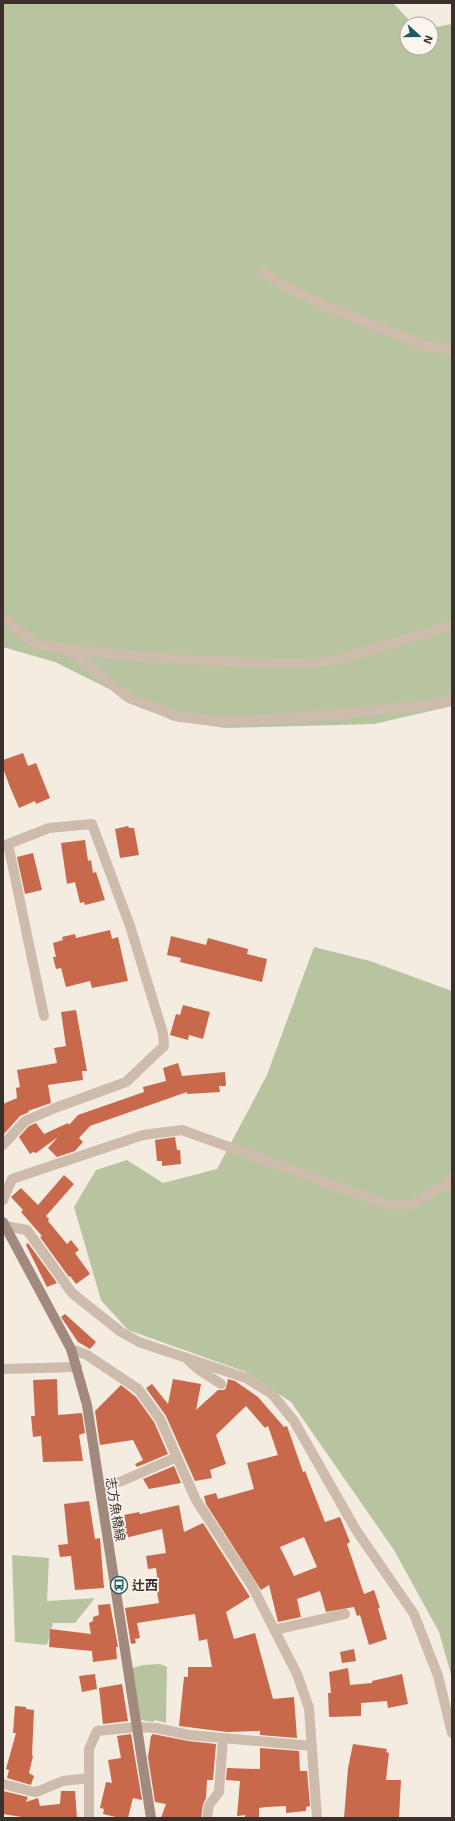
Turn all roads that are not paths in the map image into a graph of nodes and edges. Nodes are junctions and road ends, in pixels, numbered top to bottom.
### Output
1 (263, 272) dead end
2 (452, 350) edge
3 (3, 618) edge
4 (452, 624) edge
5 (65, 648) junction
6 (452, 700) edge
7 (6, 845) edge
8 (44, 1016) dead end
9 (3, 1145) edge
10 (452, 1177) edge
11 (3, 1200) edge
12 (4, 1224) edge
13 (71, 1349) junction
14 (184, 1357) junction
15 (77, 1367) junction
16 (3, 1369) edge
17 (221, 1384) dead end
18 (177, 1457) junction
19 (100, 1488) junction
20 (345, 1614) dead end
21 (274, 1630) junction
22 (137, 1727) junction
23 (452, 1733) edge
24 (223, 1738) junction
25 (312, 1746) junction
26 (89, 1778) junction
27 (3, 1784) edge
28 (89, 1818) edge
29 (151, 1818) edge
30 (208, 1818) edge
31 (317, 1818) edge

1 - 2 street
3 - 5 street
4 - 5 street
5 - 6 street
7 - 8 street
7 - 9 street
10 - 11 street
12 - 13 main road, 志方魚橋線
12 - 14 street
13 - 15 main road, 志方魚橋線
13 - 18 street
14 - 17 street
14 - 23 street
15 - 16 street
15 - 19 main road, 志方魚橋線
18 - 19 street
18 - 21 street
19 - 22 main road, 志方魚橋線
20 - 21 street
21 - 25 street
22 - 24 street
22 - 26 street
22 - 29 main road, 志方魚橋線
24 - 25 street
24 - 30 street
25 - 31 street
26 - 27 street
26 - 28 street

